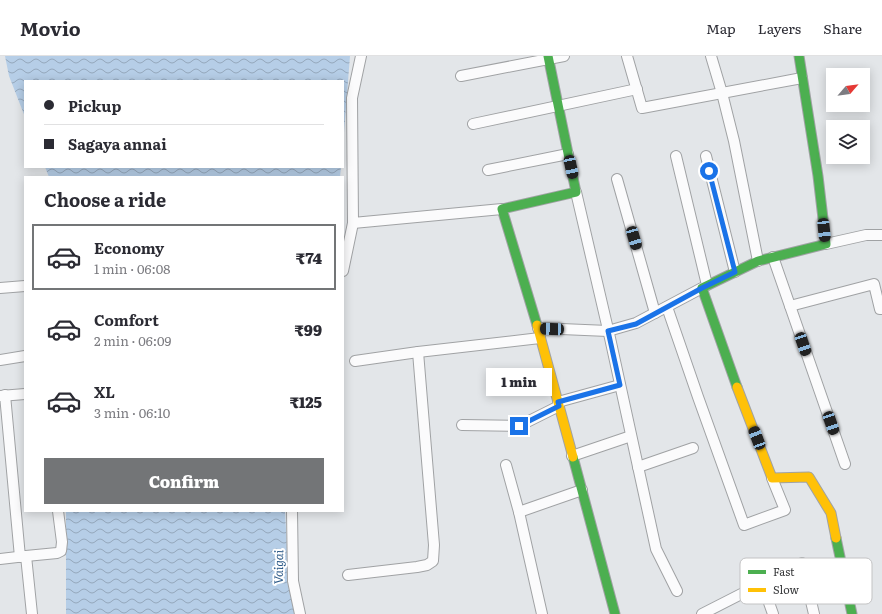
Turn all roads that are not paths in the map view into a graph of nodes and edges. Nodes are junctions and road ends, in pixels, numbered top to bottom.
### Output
1 (361, 56) edge
2 (564, 56) edge
3 (627, 56) edge
4 (711, 56) edge
5 (799, 56) edge
6 (548, 57) edge
7 (461, 76) dead end
8 (802, 78) junction
9 (636, 89) junction
10 (722, 93) junction
11 (558, 106) junction
12 (473, 124) dead end
13 (568, 154) junction
14 (676, 156) dead end
15 (706, 156) dead end
16 (488, 170) dead end
17 (617, 179) dead end
18 (576, 192) junction
19 (502, 208) junction
20 (353, 223) junction
21 (882, 235) edge
22 (826, 244) junction
23 (773, 257) junction
24 (758, 261) junction
25 (344, 266) edge
26 (735, 272) junction
27 (24, 286) edge
28 (704, 287) junction
29 (0, 288) edge
30 (790, 306) junction
31 (667, 307) junction
32 (882, 309) edge
33 (655, 313) junction
34 (608, 331) junction
35 (539, 333) junction
36 (418, 352) junction
37 (24, 356) edge
38 (0, 360) edge
39 (355, 361) dead end
40 (620, 385) junction
41 (24, 394) edge
42 (2, 396) edge
43 (558, 404) junction
44 (462, 425) dead end
45 (631, 436) junction
46 (693, 448) dead end
47 (572, 456) junction
48 (845, 464) dead end
49 (506, 465) dead end
50 (638, 467) junction
51 (772, 478) junction
52 (582, 490) junction
53 (58, 512) edge
54 (292, 512) edge
55 (519, 512) junction
56 (23, 556) junction
57 (840, 558) edge
58 (0, 559) edge
59 (348, 575) dead end
60 (677, 591) dead end
61 (740, 594) edge
62 (769, 604) edge
63 (812, 604) edge
64 (850, 604) edge
65 (32, 614) edge
66 (300, 614) edge
67 (542, 614) edge
68 (615, 614) edge
69 (702, 614) edge
70 (773, 614) edge
71 (814, 614) edge
72 (852, 614) edge

1 - 20 street
2 - 6 street
3 - 9 street
4 - 10 street
5 - 8 street
6 - 7 street
6 - 11 street
8 - 10 street
8 - 22 street
9 - 10 street
9 - 11 street
10 - 24 street
11 - 12 street
11 - 13 street
13 - 16 street
13 - 18 street
14 - 28 street
15 - 26 street
17 - 33 street
18 - 19 street
18 - 34 street
19 - 20 street
19 - 35 street
20 - 25 street
21 - 22 street
22 - 23 street
23 - 24 street
23 - 30 street
24 - 26 street
26 - 28 street
27 - 29 street
28 - 31 street
28 - 51 street
30 - 32 street
30 - 48 street
31 - 33 street
31 - 51 street
33 - 34 street
34 - 35 street
34 - 40 street
35 - 36 street
35 - 43 street
36 - 39 street
36 - 59 street
37 - 38 street
40 - 43 street
40 - 45 street
41 - 42 street
42 - 56 street
43 - 44 street
43 - 47 street
45 - 47 street
45 - 50 street
46 - 50 street
47 - 52 street
49 - 55 street
50 - 60 street
51 - 57 street
52 - 55 street
52 - 68 street
53 - 56 street
54 - 66 street
55 - 67 street
56 - 58 street
56 - 65 street
61 - 69 street
62 - 70 street
63 - 71 street
64 - 72 street

